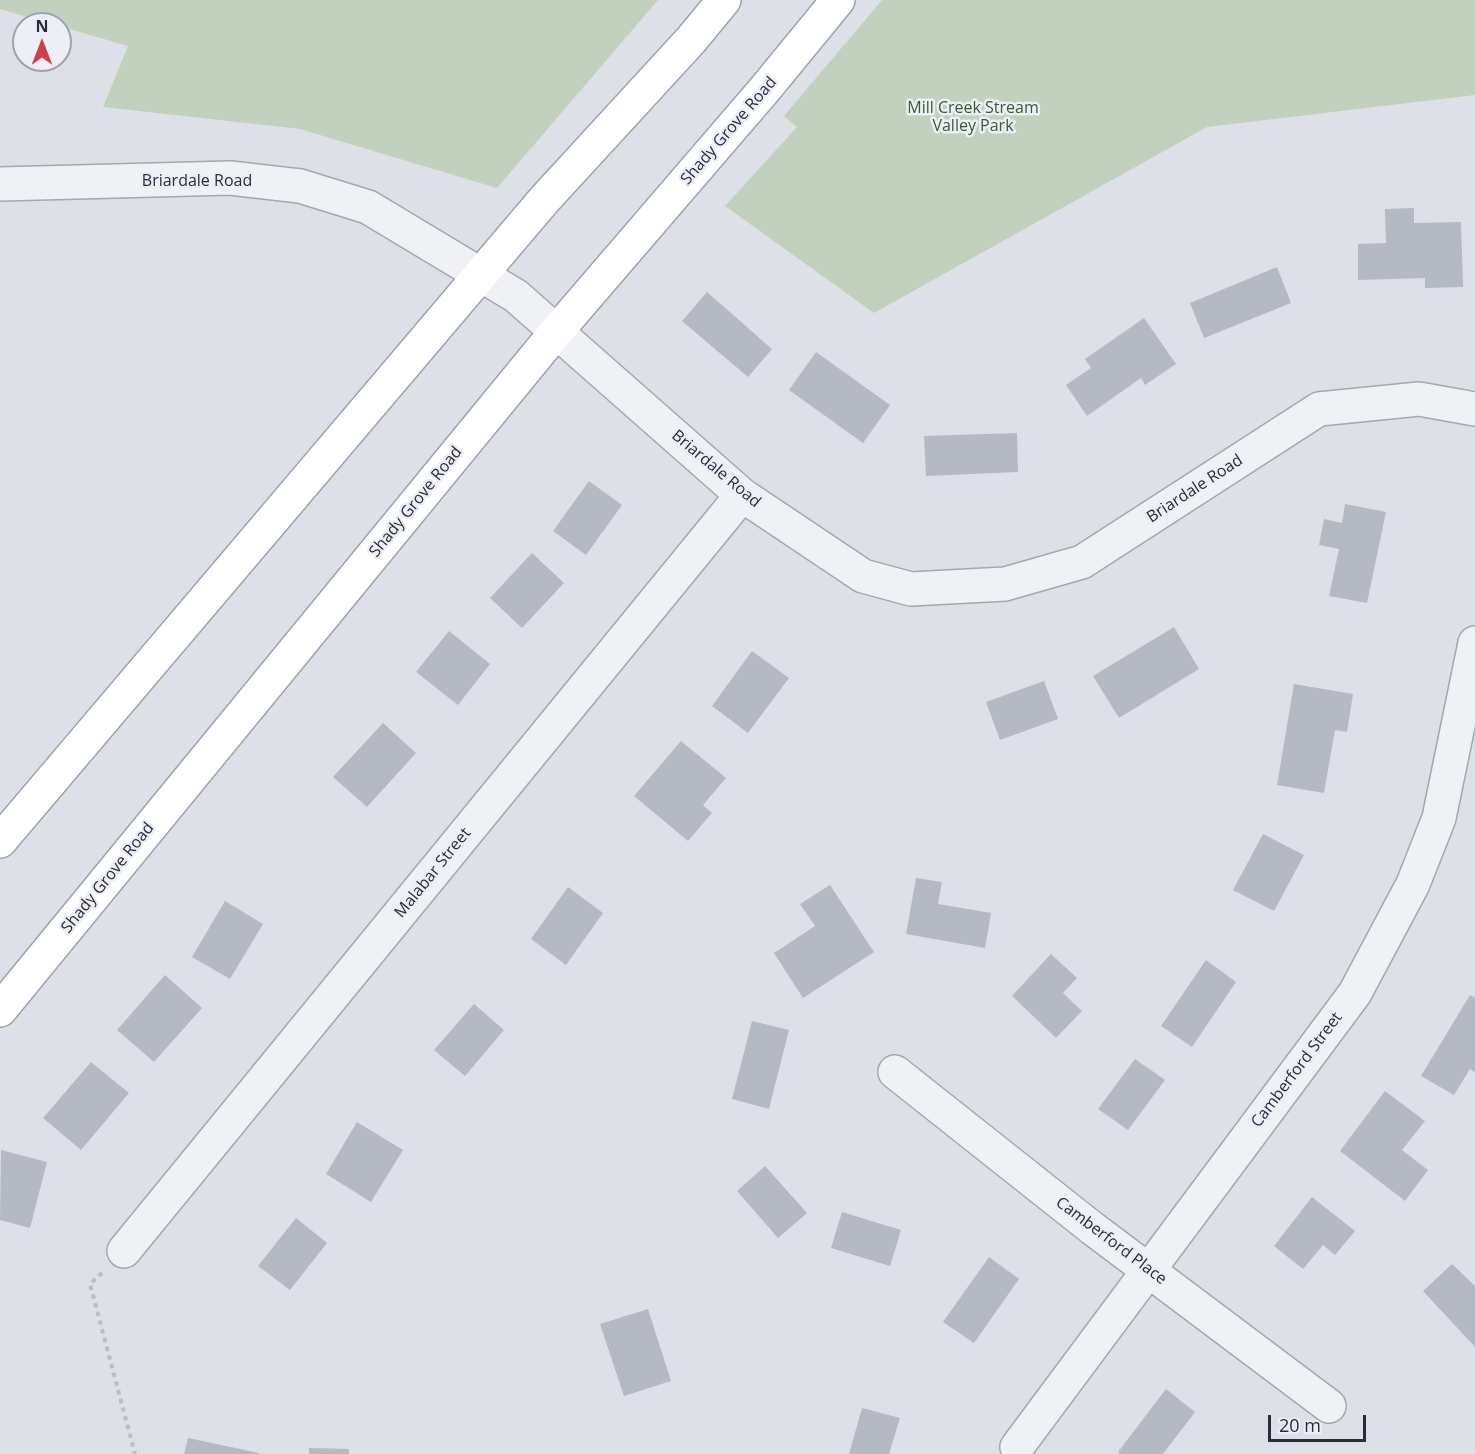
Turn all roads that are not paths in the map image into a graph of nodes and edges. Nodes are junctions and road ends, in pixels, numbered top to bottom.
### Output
1 (724, 0) edge
2 (838, 0) edge
3 (0, 184) edge
4 (483, 274) junction
5 (556, 332) junction
6 (1475, 409) edge
7 (742, 495) junction
8 (1475, 643) edge
9 (0, 841) edge
10 (0, 1010) edge
11 (895, 1072) dead end
12 (123, 1251) road end
13 (1149, 1270) junction
14 (1329, 1406) dead end
15 (1017, 1447) dead end

1 - 4 main road
2 - 5 main road, Shady Grove Road
3 - 4 street, Briardale Road
4 - 5 street, Briardale Road
4 - 9 main road
5 - 7 street, Briardale Road
5 - 10 main road, Shady Grove Road
6 - 7 street, Briardale Road
7 - 12 street, Malabar Street
8 - 13 street, Camberford Street
11 - 13 street, Camberford Place
13 - 14 street, Camberford Place
13 - 15 street, Camberford Street

